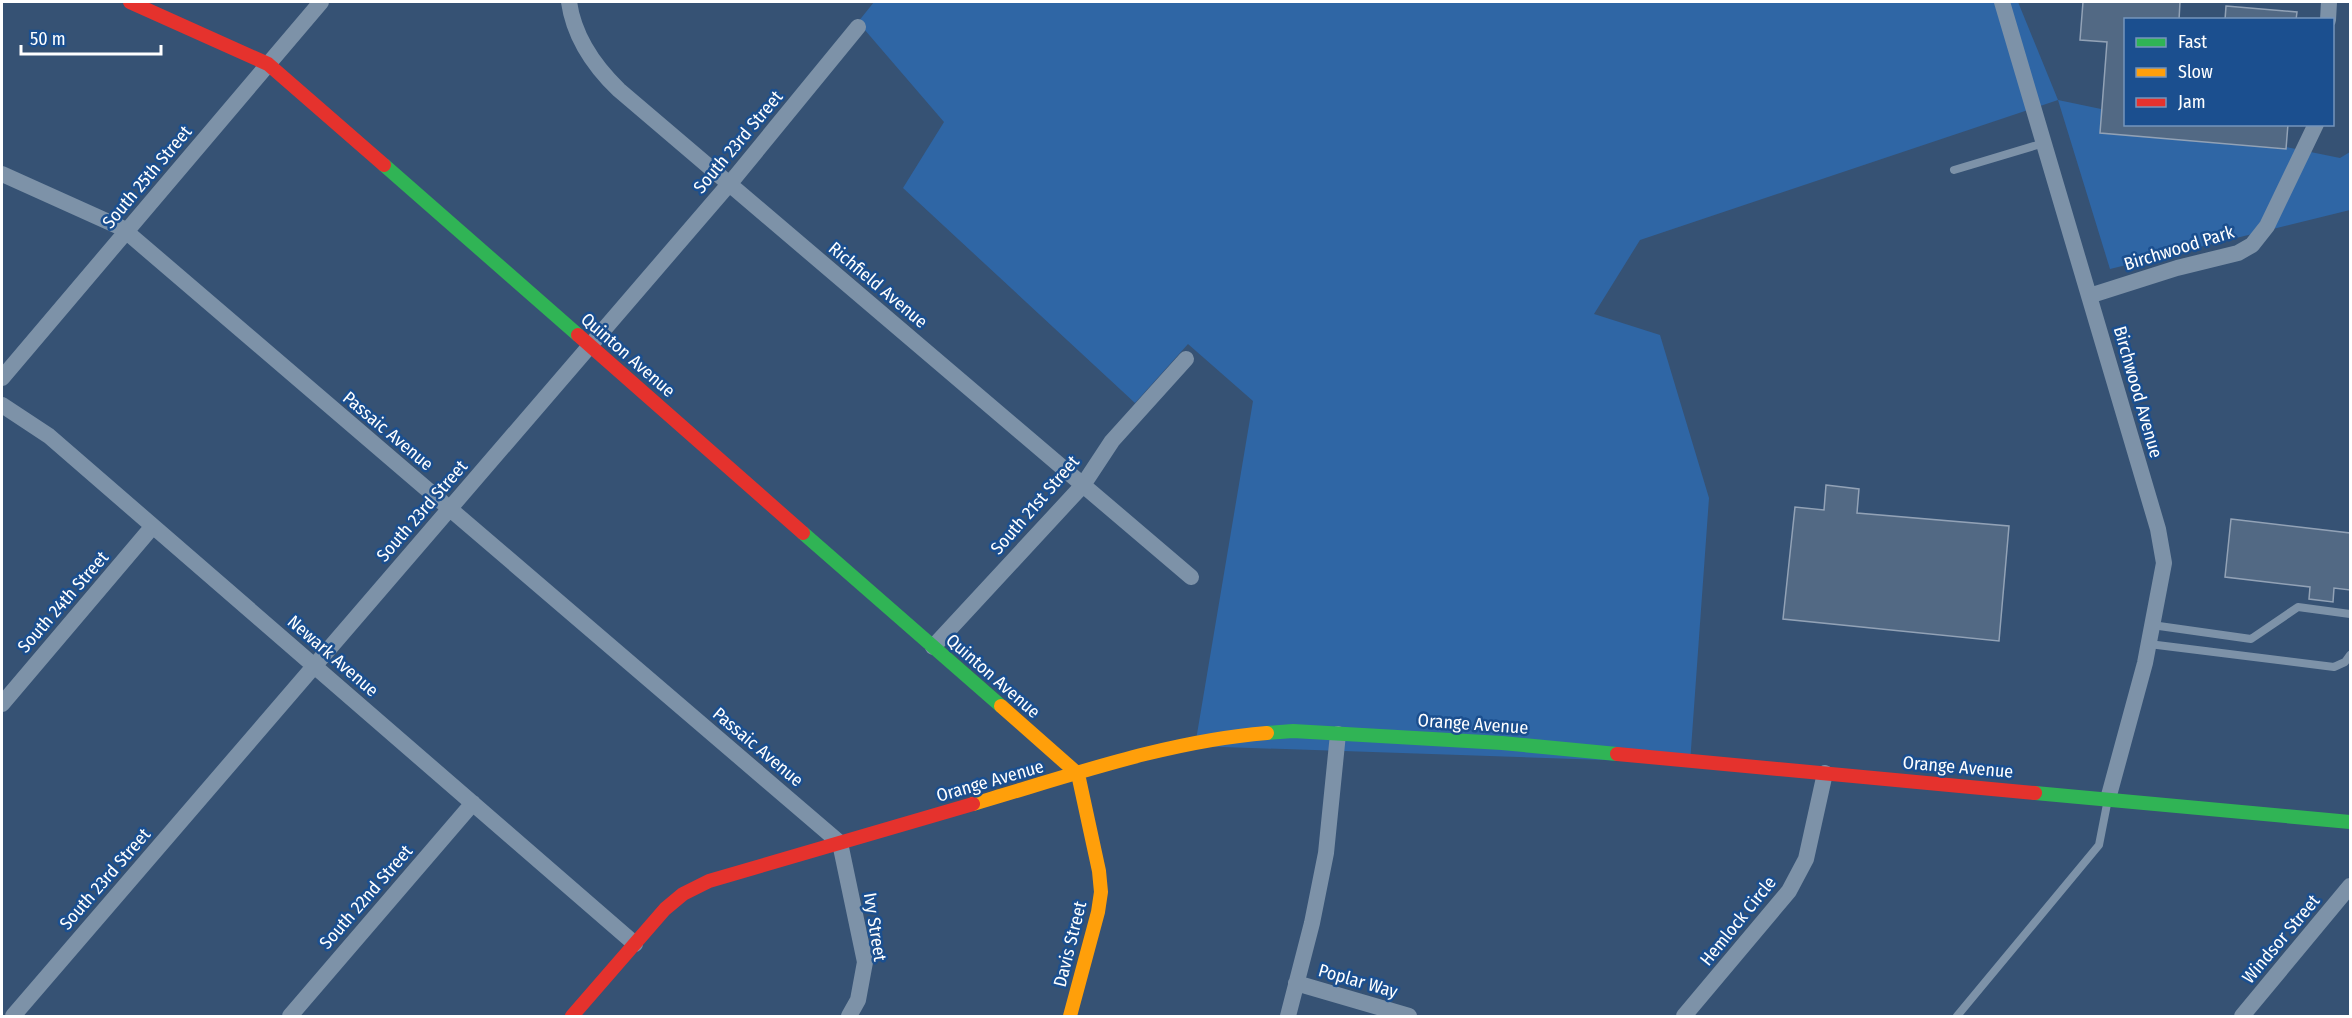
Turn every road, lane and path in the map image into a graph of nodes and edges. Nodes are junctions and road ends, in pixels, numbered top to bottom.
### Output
1 (130, 2) edge
2 (321, 2) edge
3 (569, 2) edge
4 (2002, 2) edge
5 (2329, 2) edge
6 (2328, 18) edge
7 (858, 27) dead end
8 (268, 64) junction
9 (2315, 126) edge
10 (2044, 143) junction
11 (1954, 170) dead end
12 (2, 174) edge
13 (728, 184) junction
14 (125, 232) junction
15 (2089, 296) junction
16 (590, 346) junction
17 (1186, 359) dead end
18 (2, 378) edge
19 (2, 405) edge
20 (1083, 485) junction
21 (449, 509) junction
22 (153, 526) junction
23 (1191, 577) dead end
24 (2350, 614) edge
25 (2152, 625) junction
26 (2149, 644) junction
27 (933, 647) junction
28 (2349, 660) edge
29 (315, 666) junction
30 (2, 704) edge
31 (1338, 734) junction
32 (1826, 773) junction
33 (1078, 774) junction
34 (2108, 799) junction
35 (473, 803) junction
36 (2350, 822) edge
37 (840, 843) junction
38 (2350, 886) edge
39 (635, 944) junction
40 (1296, 983) junction
41 (13, 1017) edge
42 (290, 1017) edge
43 (572, 1017) edge
44 (849, 1017) edge
45 (1070, 1017) edge
46 (1287, 1017) edge
47 (1409, 1017) edge
48 (1684, 1017) edge
49 (1957, 1017) edge
50 (2242, 1017) edge

1 - 8 street, Quinton Avenue
2 - 8 street, South 25th Street
3 - 13 street, Richfield Avenue
4 - 10 street, Birchwood Avenue
5 - 6 street
7 - 13 street, South 23rd Street
8 - 14 street, South 25th Street
8 - 16 street, Quinton Avenue
9 - 15 street, Birchwood Park
10 - 11 lane
10 - 15 street, Birchwood Avenue
12 - 14 street, Passaic Avenue
13 - 16 street, South 23rd Street
13 - 20 street, Richfield Avenue
14 - 18 street, South 25th Street
14 - 21 street, Passaic Avenue
15 - 25 street, Birchwood Avenue
16 - 21 street, South 23rd Street
16 - 27 street, Quinton Avenue
17 - 20 street, South 21st Street
19 - 22 street, Newark Avenue
20 - 23 street, Richfield Avenue
20 - 27 street, South 21st Street
21 - 29 street, South 23rd Street
21 - 37 street, Passaic Avenue
22 - 29 street, Newark Avenue
22 - 30 street, South 24th Street
24 - 25 lane
25 - 26 street, Birchwood Avenue
26 - 28 lane
26 - 34 street, Birchwood Avenue
27 - 33 street, Quinton Avenue
29 - 35 street, Newark Avenue
29 - 41 street, South 23rd Street
31 - 32 street, Orange Avenue
31 - 33 street, Orange Avenue
31 - 40 street
32 - 34 street, Orange Avenue
32 - 48 street, Hemlock Circle
33 - 37 street, Orange Avenue
33 - 45 street, Davis Street
34 - 36 street, Orange Avenue
34 - 49 lane
35 - 39 street, Newark Avenue
35 - 42 street, South 22nd Street
37 - 39 street, Orange Avenue
37 - 44 street, Ivy Street
38 - 50 street, Windsor Street
39 - 43 street
40 - 46 street
40 - 47 street, Poplar Way

